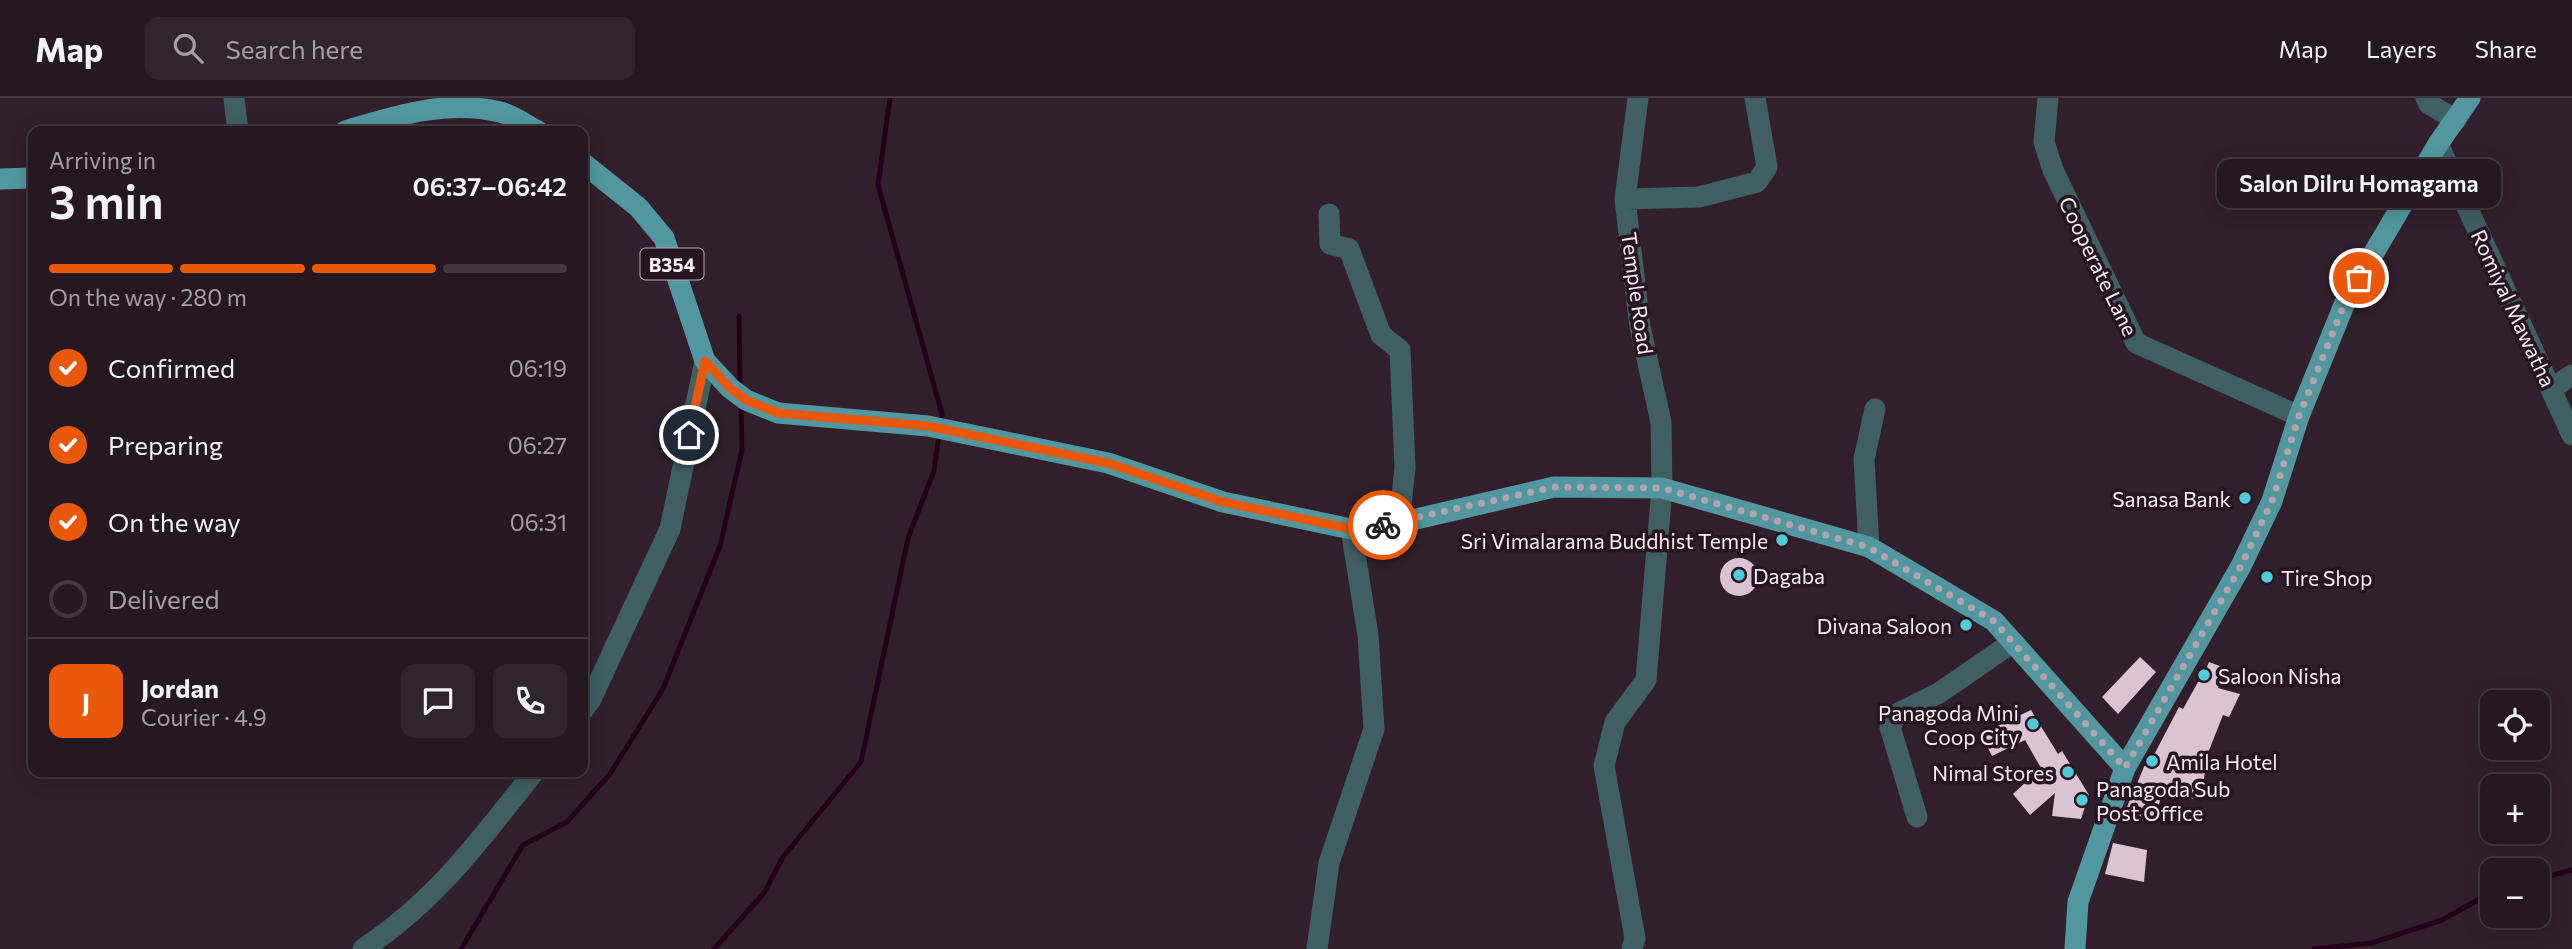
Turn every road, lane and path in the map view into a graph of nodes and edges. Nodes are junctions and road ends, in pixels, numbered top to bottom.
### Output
1 (233, 98) edge
2 (1638, 98) edge
3 (1755, 98) edge
4 (2048, 98) edge
5 (2426, 98) edge
6 (2470, 98) edge
7 (2456, 120) junction
8 (237, 126) edge
9 (362, 126) edge
10 (528, 126) edge
11 (2438, 144) junction
12 (588, 167) edge
13 (28, 178) edge
14 (0, 179) edge
15 (1625, 199) junction
16 (1329, 214) dead end
17 (705, 361) junction
18 (2572, 375) edge
19 (2551, 389) junction
20 (1875, 409) dead end
21 (2299, 416) junction
22 (2572, 435) edge
23 (1662, 488) junction
24 (1399, 523) junction
25 (1351, 529) junction
26 (1868, 547) junction
27 (2013, 642) junction
28 (588, 703) edge
29 (2125, 768) junction
30 (530, 777) edge
31 (1916, 817) dead end
32 (363, 949) edge
33 (1317, 949) edge
34 (1632, 949) edge
35 (2075, 949) edge

1 - 8 street
2 - 15 street, Temple Road
3 - 15 street
4 - 21 street, Cooperate Lane
5 - 7 street
6 - 7 main road
7 - 11 main road
9 - 10 main road
11 - 19 street, Romiyal Mawatha
11 - 21 main road
12 - 17 main road, B354
13 - 14 main road
15 - 23 street, Temple Road
16 - 24 street
17 - 25 main road, B354
17 - 28 street
18 - 19 street
19 - 22 street, Romiyal Mawatha
20 - 26 street
21 - 29 main road
23 - 24 main road, B354
23 - 26 main road, B354
23 - 34 street, Temple Road
24 - 25 main road, B354
25 - 33 street
26 - 27 main road, B354
27 - 29 main road, B354
27 - 31 street
29 - 35 main road
30 - 32 street

